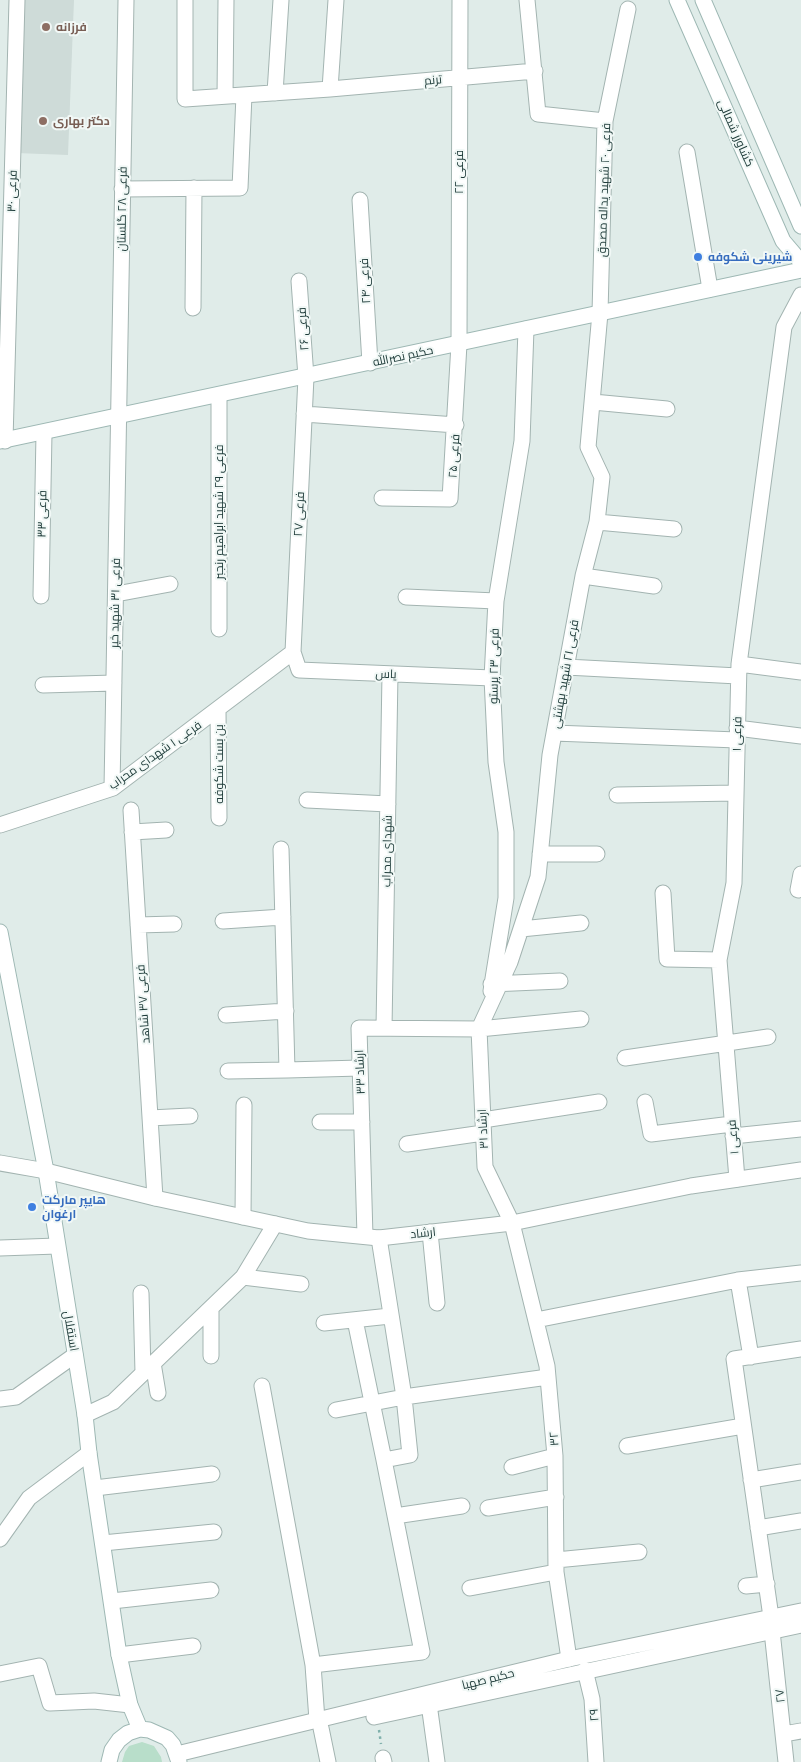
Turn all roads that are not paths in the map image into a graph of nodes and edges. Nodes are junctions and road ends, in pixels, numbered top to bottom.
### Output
1 (18, 0) edge
2 (126, 0) edge
3 (186, 0) edge
4 (226, 0) edge
5 (281, 0) edge
6 (336, 0) edge
7 (460, 0) edge
8 (527, 0) edge
9 (677, 0) edge
10 (703, 0) edge
11 (628, 9) dead end
12 (535, 71) junction
13 (460, 78) junction
14 (330, 90) junction
15 (275, 93) junction
16 (244, 95) junction
17 (224, 96) junction
18 (605, 121) junction
19 (687, 152) dead end
20 (194, 188) junction
21 (122, 189) junction
22 (360, 200) dead end
23 (801, 226) edge
24 (801, 262) edge
25 (801, 270) edge
26 (300, 281) dead end
27 (710, 290) junction
28 (801, 295) edge
29 (193, 308) dead end
30 (600, 313) junction
31 (526, 329) junction
32 (459, 344) junction
33 (370, 363) junction
34 (306, 377) junction
35 (219, 395) junction
36 (593, 402) junction
37 (668, 409) dead end
38 (304, 414) junction
39 (117, 417) junction
40 (456, 426) junction
41 (44, 433) junction
42 (2, 443) edge
43 (382, 498) dead end
44 (596, 522) junction
45 (674, 529) dead end
46 (583, 576) junction
47 (170, 584) dead end
48 (654, 586) dead end
49 (116, 594) junction
50 (41, 596) dead end
51 (406, 597) dead end
52 (496, 601) junction
53 (218, 630) dead end
54 (292, 652) junction
55 (566, 667) junction
56 (739, 670) junction
57 (801, 672) edge
58 (390, 674) junction
59 (492, 678) junction
60 (114, 683) junction
61 (43, 685) dead end
62 (218, 710) junction
63 (554, 733) junction
64 (737, 734) junction
65 (801, 736) edge
66 (112, 788) junction
67 (736, 793) junction
68 (617, 795) dead end
69 (307, 800) dead end
70 (388, 804) junction
71 (131, 810) dead end
72 (219, 818) dead end
73 (0, 825) edge
74 (166, 830) dead end
75 (132, 832) junction
76 (281, 849) dead end
77 (540, 854) junction
78 (597, 854) dead end
79 (801, 874) edge
80 (798, 890) dead end
81 (663, 893) dead end
82 (283, 917) junction
83 (223, 921) dead end
84 (581, 923) dead end
85 (174, 924) dead end
86 (138, 925) junction
87 (521, 929) junction
88 (0, 932) edge
89 (719, 960) junction
90 (560, 981) dead end
91 (495, 984) junction
92 (286, 1011) junction
93 (226, 1015) dead end
94 (581, 1019) dead end
95 (384, 1028) junction
96 (479, 1028) junction
97 (768, 1037) dead end
98 (724, 1043) junction
99 (625, 1058) dead end
100 (360, 1068) junction
101 (287, 1070) junction
102 (228, 1071) dead end
103 (599, 1102) dead end
104 (645, 1102) dead end
105 (244, 1105) dead end
106 (190, 1116) dead end
107 (150, 1118) junction
108 (320, 1122) dead end
109 (362, 1122) junction
110 (483, 1127) junction
111 (801, 1129) edge
112 (732, 1130) junction
113 (408, 1144) dead end
114 (0, 1163) edge
115 (801, 1170) edge
116 (46, 1171) junction
117 (737, 1179) junction
118 (155, 1198) junction
119 (244, 1217) junction
120 (512, 1223) junction
121 (275, 1224) junction
122 (430, 1232) junction
123 (372, 1237) junction
124 (57, 1246) junction
125 (0, 1248) edge
126 (801, 1273) edge
127 (243, 1277) junction
128 (738, 1280) junction
129 (301, 1284) dead end
130 (141, 1293) dead end
131 (437, 1303) dead end
132 (211, 1308) junction
133 (390, 1316) junction
134 (354, 1320) junction
135 (536, 1320) junction
136 (324, 1323) dead end
137 (801, 1349) edge
138 (76, 1355) junction
139 (211, 1356) dead end
140 (751, 1356) junction
141 (148, 1368) junction
142 (548, 1376) junction
143 (262, 1386) dead end
144 (158, 1393) dead end
145 (404, 1397) junction
146 (0, 1399) edge
147 (373, 1404) junction
148 (336, 1410) dead end
149 (85, 1415) junction
150 (743, 1426) junction
151 (627, 1446) dead end
152 (89, 1453) junction
153 (556, 1456) junction
154 (384, 1460) junction
155 (512, 1467) dead end
156 (801, 1472) edge
157 (212, 1474) dead end
158 (751, 1480) junction
159 (95, 1488) junction
160 (556, 1497) junction
161 (462, 1506) dead end
162 (488, 1508) dead end
163 (395, 1516) junction
164 (801, 1521) edge
165 (758, 1528) junction
166 (214, 1532) dead end
167 (0, 1540) edge
168 (104, 1543) junction
169 (640, 1552) dead end
170 (556, 1566) junction
171 (766, 1584) junction
172 (746, 1586) dead end
173 (470, 1588) dead end
174 (211, 1590) dead end
175 (112, 1601) junction
176 (801, 1611) edge
177 (772, 1624) junction
178 (801, 1625) edge
179 (193, 1646) dead end
180 (119, 1655) junction
181 (568, 1659) junction
182 (313, 1665) junction
183 (585, 1670) junction
184 (0, 1674) edge
185 (429, 1704) junction
186 (130, 1705) junction
187 (319, 1724) junction
188 (140, 1730) junction
189 (801, 1732) edge
190 (784, 1734) junction
191 (181, 1759) edge
192 (109, 1762) edge
193 (328, 1762) edge
194 (437, 1762) edge
195 (596, 1762) edge
196 (786, 1762) edge

1 - 42 street, فرعی ۳۰
2 - 21 street, فرعی ۲۸ گلستان
3 - 17 street, ترنم
4 - 17 street
5 - 15 street
6 - 14 street
7 - 13 street, فرعی ۲۲
8 - 12 street
9 - 24 street, کشاورز شمالی
10 - 23 street, کشاورز شمالی
11 - 18 street, فرعی ۲۰ شهید یداله مصدق
12 - 13 street, ترنم
12 - 18 street
13 - 14 street, ترنم
13 - 32 street, فرعی ۲۲
14 - 15 street, ترنم
15 - 16 street, ترنم
16 - 17 street, ترنم
16 - 20 street
18 - 30 street, فرعی ۲۰ شهید یداله مصدق
19 - 27 street
20 - 21 street
20 - 29 street
21 - 39 street, فرعی ۲۸ گلستان
22 - 33 street, فرعی ۲۴
25 - 27 street, حکیم نصرالله
26 - 34 street, فرعی ۲۶
27 - 30 street, حکیم نصرالله
28 - 56 street, فرعی ۱
30 - 31 street, حکیم نصرالله
30 - 36 street, فرعی ۲۱ شهید بهشتی
31 - 32 street, حکیم نصرالله
31 - 52 street, فرعی ۲۳ پرستو
32 - 33 street, حکیم نصرالله
32 - 40 street, فرعی ۲۵
33 - 34 street, حکیم نصرالله
34 - 35 street, حکیم نصرالله
34 - 38 street, فرعی ۲۷
35 - 39 street, حکیم نصرالله
35 - 53 street, فرعی ۲۹ شهید ابراهیم رنجبر
36 - 37 street
36 - 44 street, فرعی ۲۱ شهید بهشتی
38 - 40 street
38 - 54 street, فرعی ۲۷
39 - 41 street, حکیم نصرالله
39 - 49 street, فرعی ۳۱ شهید خیر
40 - 43 street, فرعی ۲۵
41 - 42 street, حکیم نصرالله
41 - 50 street, فرعی ۳۳
44 - 45 street
44 - 46 street, فرعی ۲۱ شهید بهشتی
46 - 48 street
46 - 55 street, فرعی ۲۱ شهید بهشتی
47 - 49 street
49 - 60 street, فرعی ۳۱ شهید خیر
51 - 52 street
52 - 59 street, فرعی ۲۳ پرستو
54 - 58 street, یاس
54 - 62 street, فرعی ۱ شهدای محراب
55 - 56 street
55 - 63 street, فرعی ۲۱ شهید بهشتی
56 - 57 street
56 - 64 street, فرعی ۱
58 - 59 street, یاس
58 - 70 street, شهدای محراب
59 - 91 street, فرعی ۲۳ پرستو
60 - 61 street
60 - 66 street, فرعی ۳۱ شهید خیر
62 - 66 street, فرعی ۱ شهدای محراب
62 - 72 street, بن بست شکوفه
63 - 64 street
63 - 77 street, فرعی ۲۱ شهید بهشتی
64 - 65 street
64 - 67 street, فرعی ۱
66 - 73 street, فرعی ۱ شهدای محراب
67 - 68 street
67 - 89 street, فرعی ۱
69 - 70 street
70 - 95 street, شهدای محراب
71 - 75 street, فرعی ۳۷ شاهد
74 - 75 street
75 - 86 street, فرعی ۳۷ شاهد
76 - 82 street
77 - 78 street
77 - 87 street, فرعی ۲۱ شهید بهشتی
79 - 80 street
81 - 89 street
82 - 83 street
82 - 92 street
84 - 87 street
85 - 86 street
86 - 107 street, فرعی ۳۷ شاهد
87 - 91 street, فرعی ۲۱ شهید بهشتی
88 - 116 street, استقلال
89 - 98 street, فرعی ۱
90 - 91 street
91 - 96 street, فرعی ۲۱ شهید بهشتی
92 - 93 street
92 - 101 street
94 - 96 street, ارشاد ۳۳
95 - 96 street, ارشاد ۳۳
95 - 100 street, ارشاد ۳۳
96 - 110 street, ارشاد ۳۱
97 - 98 street
98 - 99 street
98 - 112 street, فرعی ۱
100 - 101 street
100 - 109 street, ارشاد ۳۳
101 - 102 street
103 - 110 street
104 - 112 street
105 - 119 street
106 - 107 street
107 - 118 street, فرعی ۳۷ شاهد
108 - 109 street
109 - 123 street, ارشاد ۳۳
110 - 113 street
110 - 120 street, ارشاد ۳۱
111 - 112 street
112 - 117 street, فرعی ۱
114 - 116 street, ارشاد
115 - 117 street, ارشاد
116 - 118 street, ارشاد
116 - 124 street, استقلال
117 - 120 street, ارشاد
118 - 119 street, ارشاد
119 - 121 street, ارشاد
120 - 122 street, ارشاد
120 - 135 street, ۳۲
121 - 123 street, ارشاد
121 - 127 street
122 - 123 street, ارشاد
122 - 131 street
123 - 133 street, ارشاد ۳۳
124 - 125 street
124 - 138 street, استقلال
126 - 128 street
127 - 129 street
127 - 132 street
128 - 135 street
128 - 140 street
130 - 141 street
132 - 139 street
132 - 141 street
133 - 134 street
133 - 145 street, ارشاد ۳۳
134 - 136 street
134 - 147 street
135 - 142 street, ۳۲
137 - 140 street
138 - 146 street
138 - 149 street, استقلال
140 - 150 street, ۲۷
141 - 144 street
141 - 149 street
142 - 145 street
142 - 153 street, ۳۲
143 - 182 street
145 - 147 street
145 - 154 street, ارشاد ۳۳
147 - 148 street
147 - 154 street
149 - 152 street, استقلال
150 - 151 street
150 - 158 street, ۲۷
152 - 159 street, استقلال
152 - 167 street
153 - 155 street
153 - 160 street, ۳۲
154 - 163 street
156 - 158 street
157 - 159 street
158 - 165 street, ۲۷
159 - 168 street, استقلال
160 - 162 street
160 - 170 street, ۳۲
161 - 163 street
163 - 182 street
164 - 165 street
165 - 171 street, ۲۷
166 - 168 street
168 - 175 street, استقلال
169 - 170 street
170 - 173 street
170 - 181 street, ۳۲
171 - 172 street
171 - 177 street, ۲۷
174 - 175 street
175 - 180 street, استقلال
176 - 177 street, حکیم صهبا
177 - 178 street, حکیم صهبا
177 - 181 street, حکیم صهبا
177 - 183 street, حکیم صهبا
177 - 190 street, ۲۷
179 - 180 street
180 - 186 street, استقلال
181 - 183 street
181 - 187 street, حکیم صهبا
182 - 187 street
183 - 185 street, حکیم صهبا
183 - 195 street, ۲۹
184 - 186 street
185 - 187 street, حکیم صهبا
185 - 194 street
186 - 188 street, استقلال
187 - 191 street, حکیم صهبا
187 - 193 street
188 - 191 street
188 - 192 street
189 - 190 street
190 - 196 street, ۲۷

